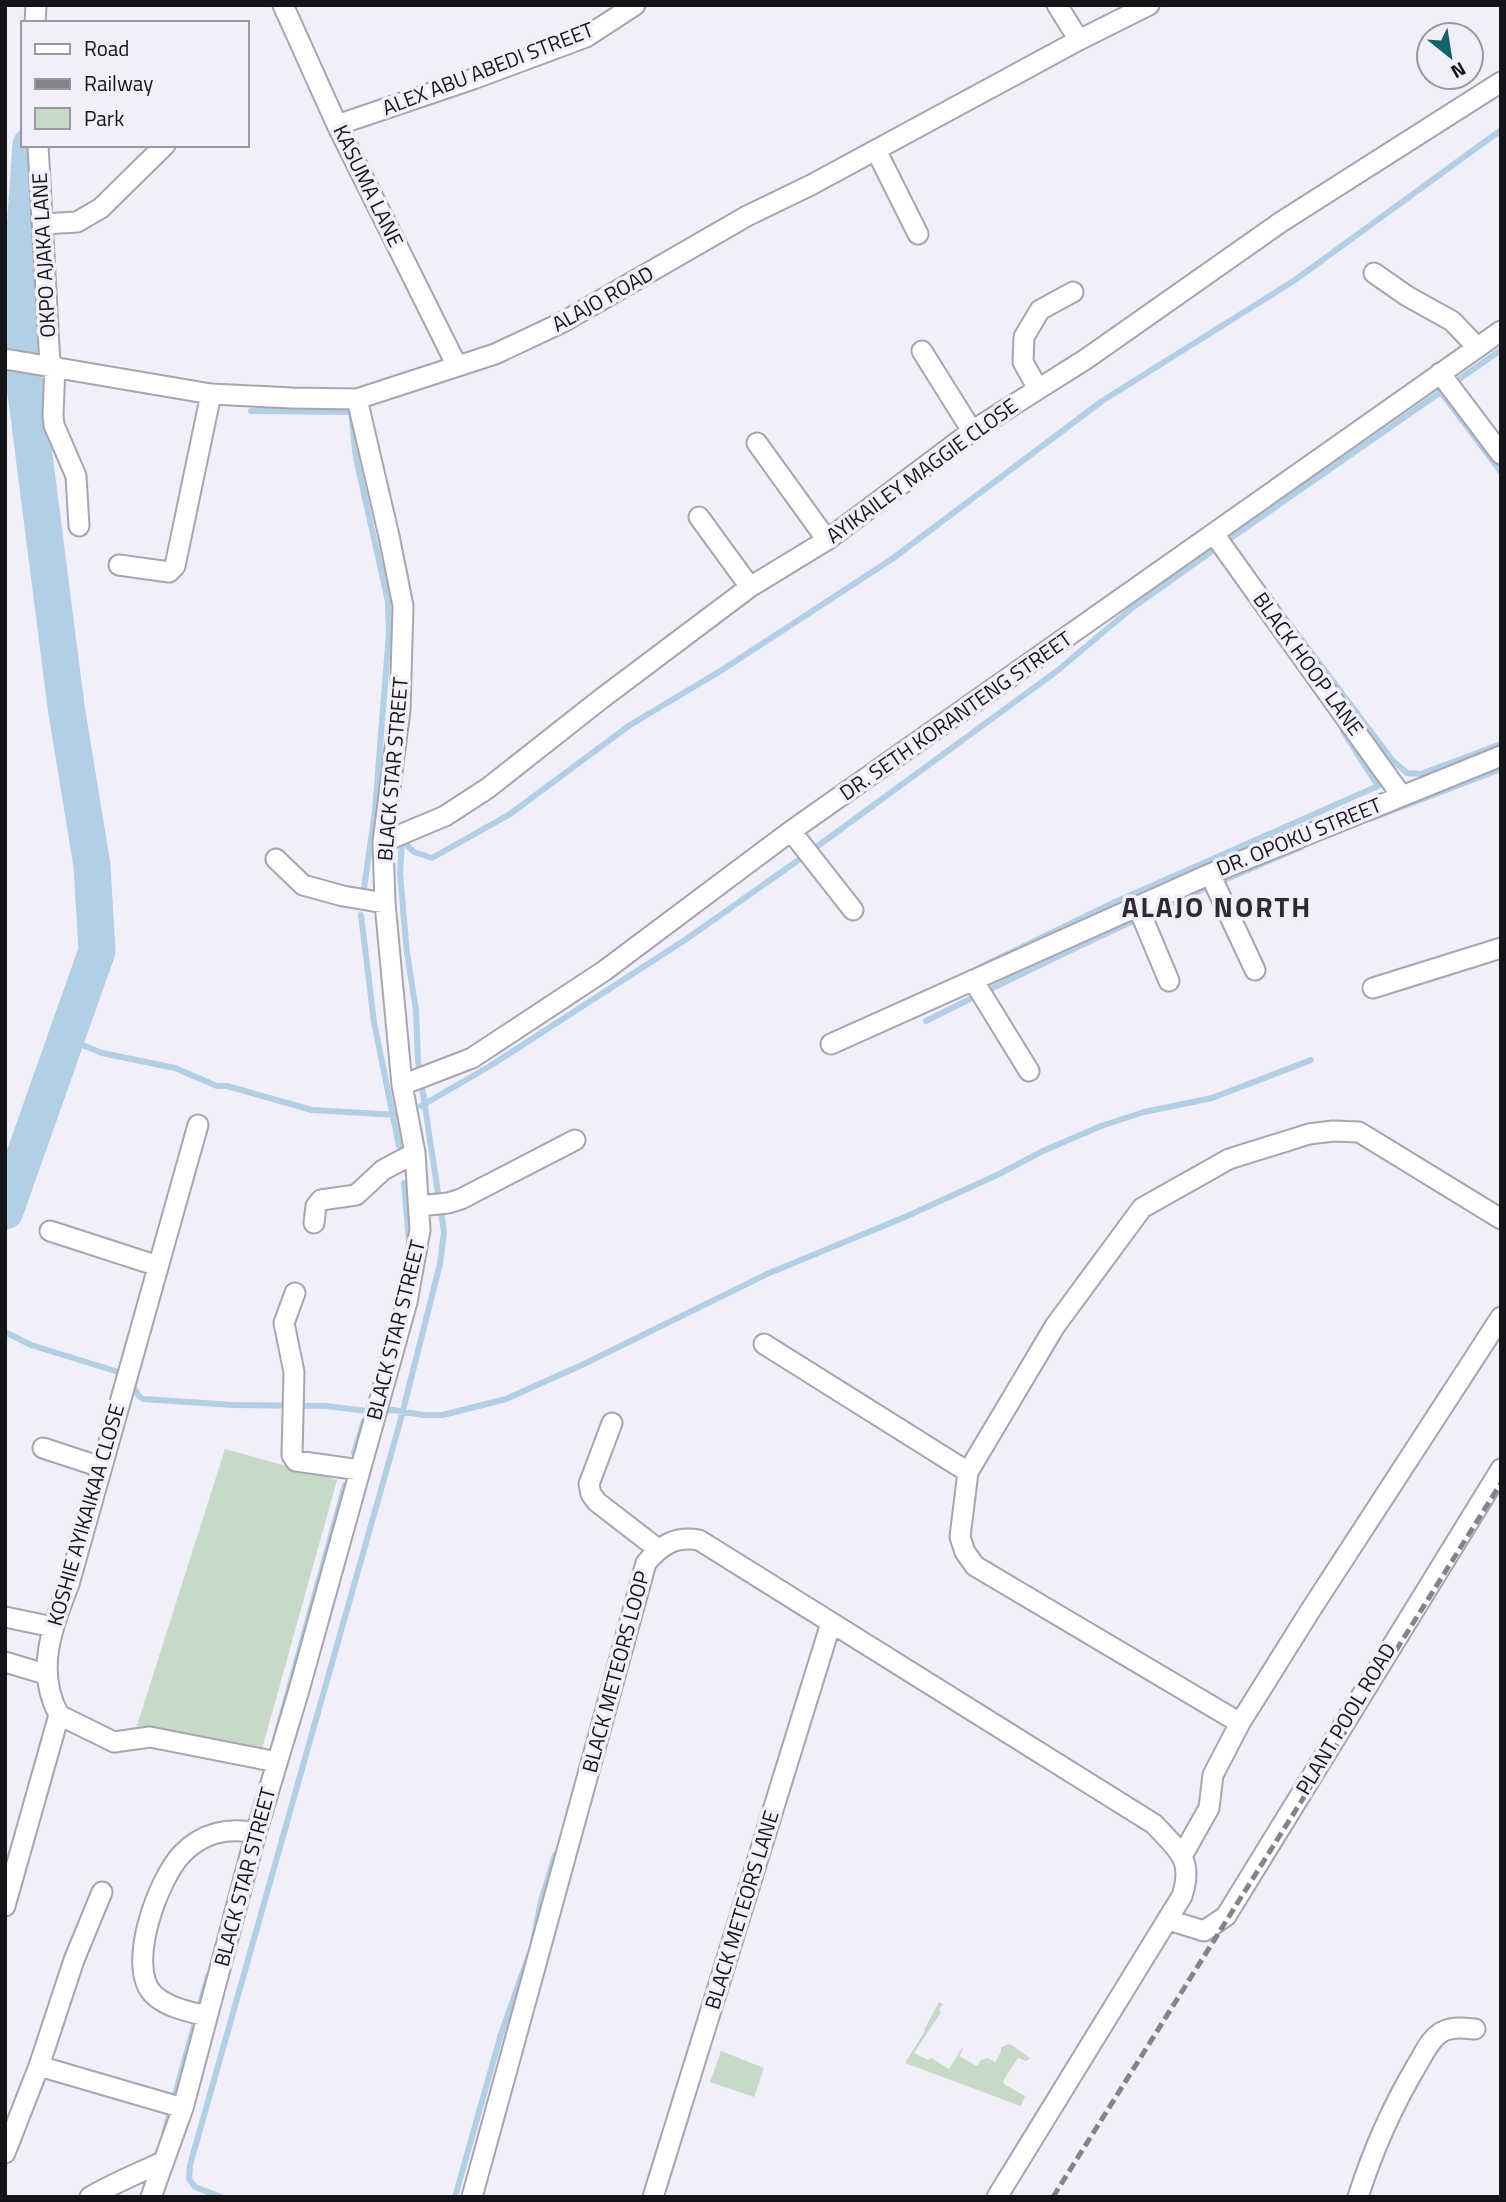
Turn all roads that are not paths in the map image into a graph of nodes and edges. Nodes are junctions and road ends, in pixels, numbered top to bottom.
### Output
1 (283, 5) edge
2 (635, 5) edge
3 (1057, 5) edge
4 (1149, 5) edge
5 (1079, 40) junction
6 (1501, 82) edge
7 (338, 125) junction
8 (38, 147) edge
9 (163, 147) edge
10 (876, 150) junction
11 (43, 224) junction
12 (918, 234) dead end
13 (1374, 273) dead end
14 (1073, 292) dead end
15 (1501, 331) edge
16 (1478, 347) junction
17 (922, 351) dead end
18 (5, 359) edge
19 (51, 366) junction
20 (457, 366) junction
21 (1440, 373) junction
22 (1038, 389) junction
23 (211, 394) junction
24 (358, 399) junction
25 (972, 431) junction
26 (757, 443) dead end
27 (1501, 454) edge
28 (699, 517) dead end
29 (79, 526) dead end
30 (1214, 534) junction
31 (828, 540) junction
32 (119, 565) dead end
33 (750, 587) junction
34 (1501, 756) edge
35 (1401, 795) junction
36 (791, 831) junction
37 (383, 842) junction
38 (276, 859) dead end
39 (1210, 874) junction
40 (385, 903) junction
41 (1138, 907) junction
42 (853, 911) dead end
43 (1501, 948) edge
44 (1255, 970) dead end
45 (973, 980) junction
46 (1169, 981) dead end
47 (1373, 988) dead end
48 (831, 1044) dead end
49 (1029, 1070) dead end
50 (402, 1085) junction
51 (198, 1125) dead end
52 (575, 1140) dead end
53 (415, 1153) junction
54 (419, 1206) junction
55 (1501, 1219) edge
56 (314, 1223) dead end
57 (50, 1231) dead end
58 (158, 1266) junction
59 (295, 1293) dead end
60 (1501, 1317) edge
61 (764, 1344) dead end
62 (612, 1423) dead end
63 (43, 1448) dead end
64 (101, 1467) junction
65 (1501, 1469) edge
66 (360, 1470) junction
67 (968, 1472) junction
68 (658, 1549) junction
69 (5, 1617) edge
70 (831, 1623) junction
71 (52, 1627) junction
72 (5, 1662) edge
73 (46, 1674) junction
74 (59, 1715) junction
75 (1240, 1723) junction
76 (277, 1762) junction
77 (256, 1833) junction
78 (1182, 1856) junction
79 (102, 1892) dead end
80 (5, 1906) edge
81 (1169, 1920) junction
82 (207, 2016) junction
83 (1475, 2029) dead end
84 (39, 2066) junction
85 (183, 2108) junction
86 (5, 2153) edge
87 (163, 2161) junction
88 (156, 2195) edge
89 (90, 2197) edge
90 (472, 2197) edge
91 (653, 2197) edge
92 (997, 2197) edge
93 (1358, 2197) edge

1 - 7 street, KASUMA LANE
2 - 7 street, ALEX ABU ABEDI STREET
3 - 5 street
4 - 5 street, ALAJO ROAD
5 - 10 street, ALAJO ROAD
6 - 22 street, AYIKAILEY MAGGIE CLOSE
7 - 20 street, KASUMA LANE
8 - 11 street, OKPO AJAKA LANE
9 - 11 street
10 - 12 street
10 - 20 street, ALAJO ROAD
11 - 19 street, OKPO AJAKA LANE
13 - 16 street
14 - 22 street
15 - 16 street, DR. SETH KORANTENG STREET
16 - 21 street, DR. SETH KORANTENG STREET
17 - 25 street
18 - 19 street, ALAJO ROAD
19 - 23 street, ALAJO ROAD
19 - 29 street, OKPO AJAKA LANE
20 - 24 street, ALAJO ROAD
21 - 27 street
21 - 30 street, DR. SETH KORANTENG STREET
22 - 25 street, AYIKAILEY MAGGIE CLOSE
23 - 24 street, ALAJO ROAD
23 - 32 street
24 - 37 street, BLACK STAR STREET
25 - 31 street, AYIKAILEY MAGGIE CLOSE
26 - 31 street
28 - 33 street
30 - 35 street, BLACK HOOP LANE
30 - 36 street, DR. SETH KORANTENG STREET
31 - 33 street, AYIKAILEY MAGGIE CLOSE
33 - 37 street, AYIKAILEY MAGGIE CLOSE
34 - 35 street, DR. OPOKU STREET
35 - 39 street, DR. OPOKU STREET
36 - 42 street
36 - 50 street, DR. SETH KORANTENG STREET
37 - 40 street, BLACK STAR STREET
38 - 40 street
39 - 41 street, DR. OPOKU STREET
39 - 44 street
40 - 50 street, BLACK STAR STREET
41 - 45 street, DR. OPOKU STREET
41 - 46 street
43 - 47 street
45 - 48 street, DR. OPOKU STREET
45 - 49 street
50 - 53 street, BLACK STAR STREET
51 - 58 street, KOSHIE AYIKAIKAA CLOSE
52 - 54 street
53 - 54 street, BLACK STAR STREET
53 - 56 street
54 - 66 street, BLACK STAR STREET
55 - 67 street
57 - 58 street
58 - 64 street, KOSHIE AYIKAIKAA CLOSE
59 - 66 street
60 - 75 street
61 - 67 street
62 - 68 street
63 - 64 street
64 - 71 street, KOSHIE AYIKAIKAA CLOSE
65 - 81 street, PLANT POOL ROAD
66 - 76 street, BLACK STAR STREET
67 - 75 street
68 - 70 street, BLACK METEORS LOOP
68 - 90 street, BLACK METEORS LOOP
69 - 71 street
70 - 78 street, BLACK METEORS LOOP
70 - 91 street, BLACK METEORS LANE
71 - 73 street, KOSHIE AYIKAIKAA CLOSE
72 - 73 street
73 - 74 street, KOSHIE AYIKAIKAA CLOSE
74 - 76 street
74 - 80 street
75 - 78 street
76 - 77 street, BLACK STAR STREET
77 - 82 street, BLACK STAR STREET
77 - 82 street
78 - 81 street
79 - 84 street
81 - 92 street
82 - 85 street, BLACK STAR STREET
83 - 93 street
84 - 85 street
84 - 86 street
85 - 87 street, BLACK STAR STREET
87 - 88 street, BLACK STAR STREET
87 - 89 street

